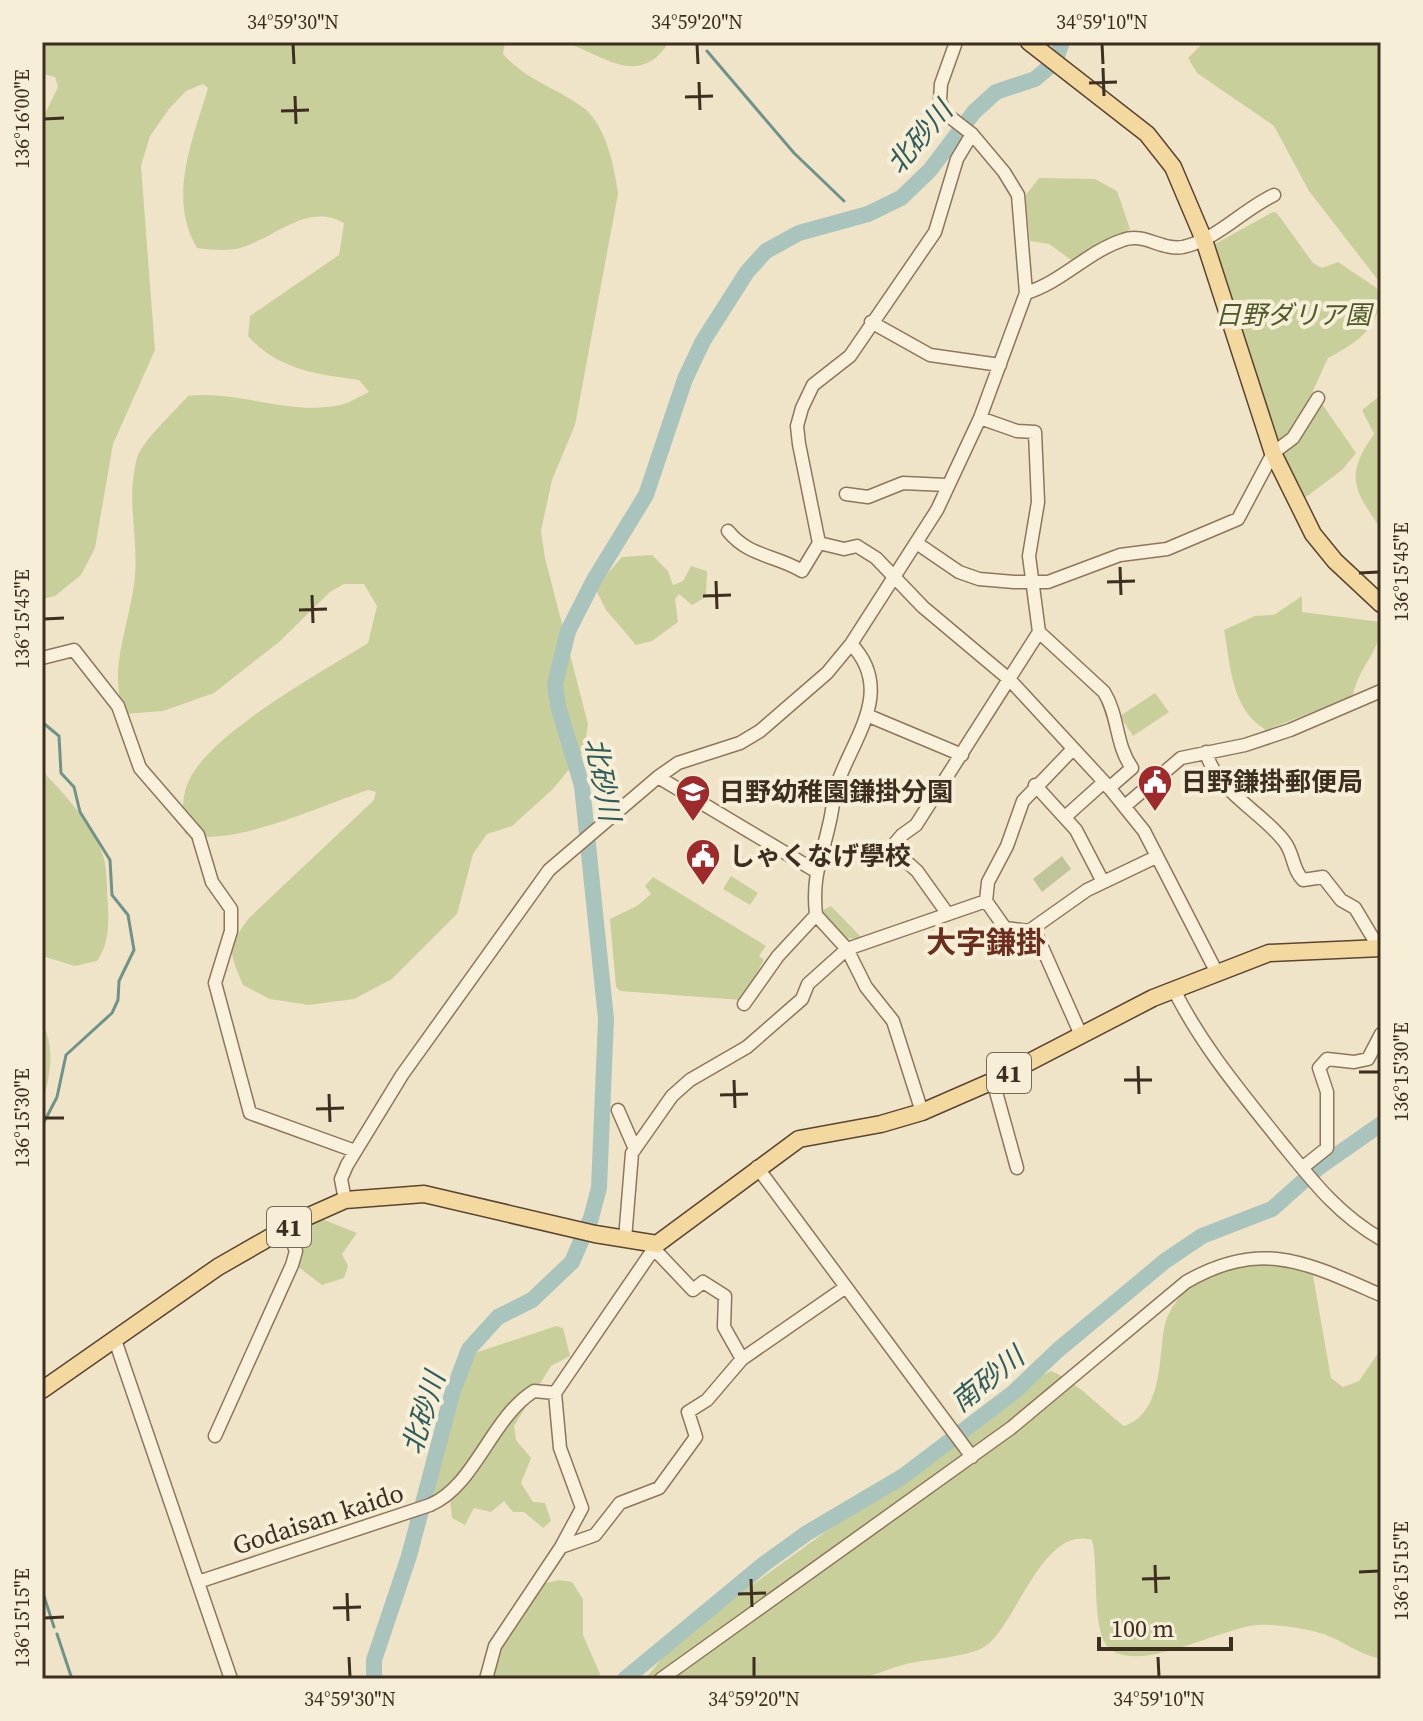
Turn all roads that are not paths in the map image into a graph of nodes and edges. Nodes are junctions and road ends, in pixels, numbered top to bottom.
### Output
1 (956, 42) edge
2 (1036, 48) edge
3 (970, 133) junction
4 (1274, 195) dead end
5 (1204, 240) junction
6 (1026, 293) junction
7 (871, 322) junction
8 (1000, 365) junction
9 (1318, 398) dead end
10 (980, 418) junction
11 (1273, 453) junction
12 (946, 485) junction
13 (846, 494) dead end
14 (728, 531) dead end
15 (819, 543) junction
16 (918, 544) junction
17 (895, 578) junction
18 (1030, 582) junction
19 (1381, 604) edge
20 (1039, 632) junction
21 (851, 644) junction
22 (42, 658) edge
23 (1010, 680) junction
24 (1381, 691) edge
25 (869, 716) junction
26 (1073, 749) junction
27 (1206, 752) junction
28 (962, 755) junction
29 (658, 777) junction
30 (1035, 785) junction
31 (1107, 785) junction
32 (1125, 806) junction
33 (1065, 817) junction
34 (1156, 857) junction
35 (814, 870) junction
36 (1103, 882) junction
37 (986, 901) junction
38 (947, 913) junction
39 (816, 915) junction
40 (1034, 929) junction
41 (1380, 948) edge
42 (847, 949) junction
43 (1216, 971) junction
44 (1174, 990) junction
45 (744, 1004) dead end
46 (1381, 1034) edge
47 (1081, 1035) junction
48 (993, 1081) junction
49 (618, 1110) dead end
50 (922, 1112) junction
51 (635, 1149) junction
52 (355, 1151) junction
53 (757, 1167) junction
54 (1017, 1168) dead end
55 (1303, 1169) junction
56 (345, 1200) junction
57 (287, 1229) junction
58 (625, 1239) junction
59 (1381, 1239) edge
60 (656, 1247) junction
61 (846, 1287) junction
62 (1381, 1295) edge
63 (115, 1340) junction
64 (742, 1359) junction
65 (42, 1390) edge
66 (555, 1393) junction
67 (215, 1436) dead end
68 (972, 1457) junction
69 (561, 1547) junction
70 (198, 1582) junction
71 (231, 1679) edge
72 (486, 1679) edge
73 (661, 1679) edge

1 - 3 street
2 - 5 main road
3 - 6 street
3 - 7 street
4 - 5 street
5 - 6 street
5 - 11 main road
6 - 8 street
7 - 8 street
7 - 15 street
8 - 10 street
9 - 11 street
10 - 12 street
10 - 18 street
11 - 18 street
11 - 19 main road
12 - 13 street
12 - 16 street
14 - 15 street
15 - 17 street
16 - 17 street
16 - 18 street
17 - 21 street
17 - 23 street
18 - 20 street
20 - 23 street
20 - 31 street
21 - 25 street
21 - 29 street
22 - 52 street
23 - 26 street
23 - 28 street
24 - 27 street
25 - 28 street
25 - 35 street
26 - 30 street
26 - 31 street
27 - 32 street
27 - 41 street
28 - 38 street
29 - 35 street
29 - 52 street
30 - 33 street
30 - 37 street
31 - 32 street
31 - 33 street
32 - 34 street
33 - 36 street
34 - 36 street
34 - 43 street
35 - 39 street
36 - 40 street
37 - 38 street
37 - 40 street
38 - 42 street
39 - 42 street
39 - 45 street
40 - 47 street
41 - 43 main road, 41
42 - 50 street
42 - 51 street
43 - 44 main road, 41
44 - 47 main road, 41
44 - 55 street
46 - 55 street
47 - 48 main road, 41
48 - 50 main road, 41
48 - 54 street
49 - 51 street
50 - 53 main road, 41
51 - 58 street
52 - 56 street
53 - 60 main road, 41
53 - 61 street
55 - 59 street
56 - 57 main road, 41
56 - 58 main road, 41
57 - 63 main road, 41
57 - 67 street
58 - 60 main road, 41
60 - 64 street
60 - 66 street
61 - 64 street
61 - 68 street
62 - 68 street
63 - 65 main road, 41
63 - 70 street
64 - 69 street
66 - 69 street
66 - 70 street, Godaisan kaido
68 - 73 street
69 - 72 street
70 - 71 street

